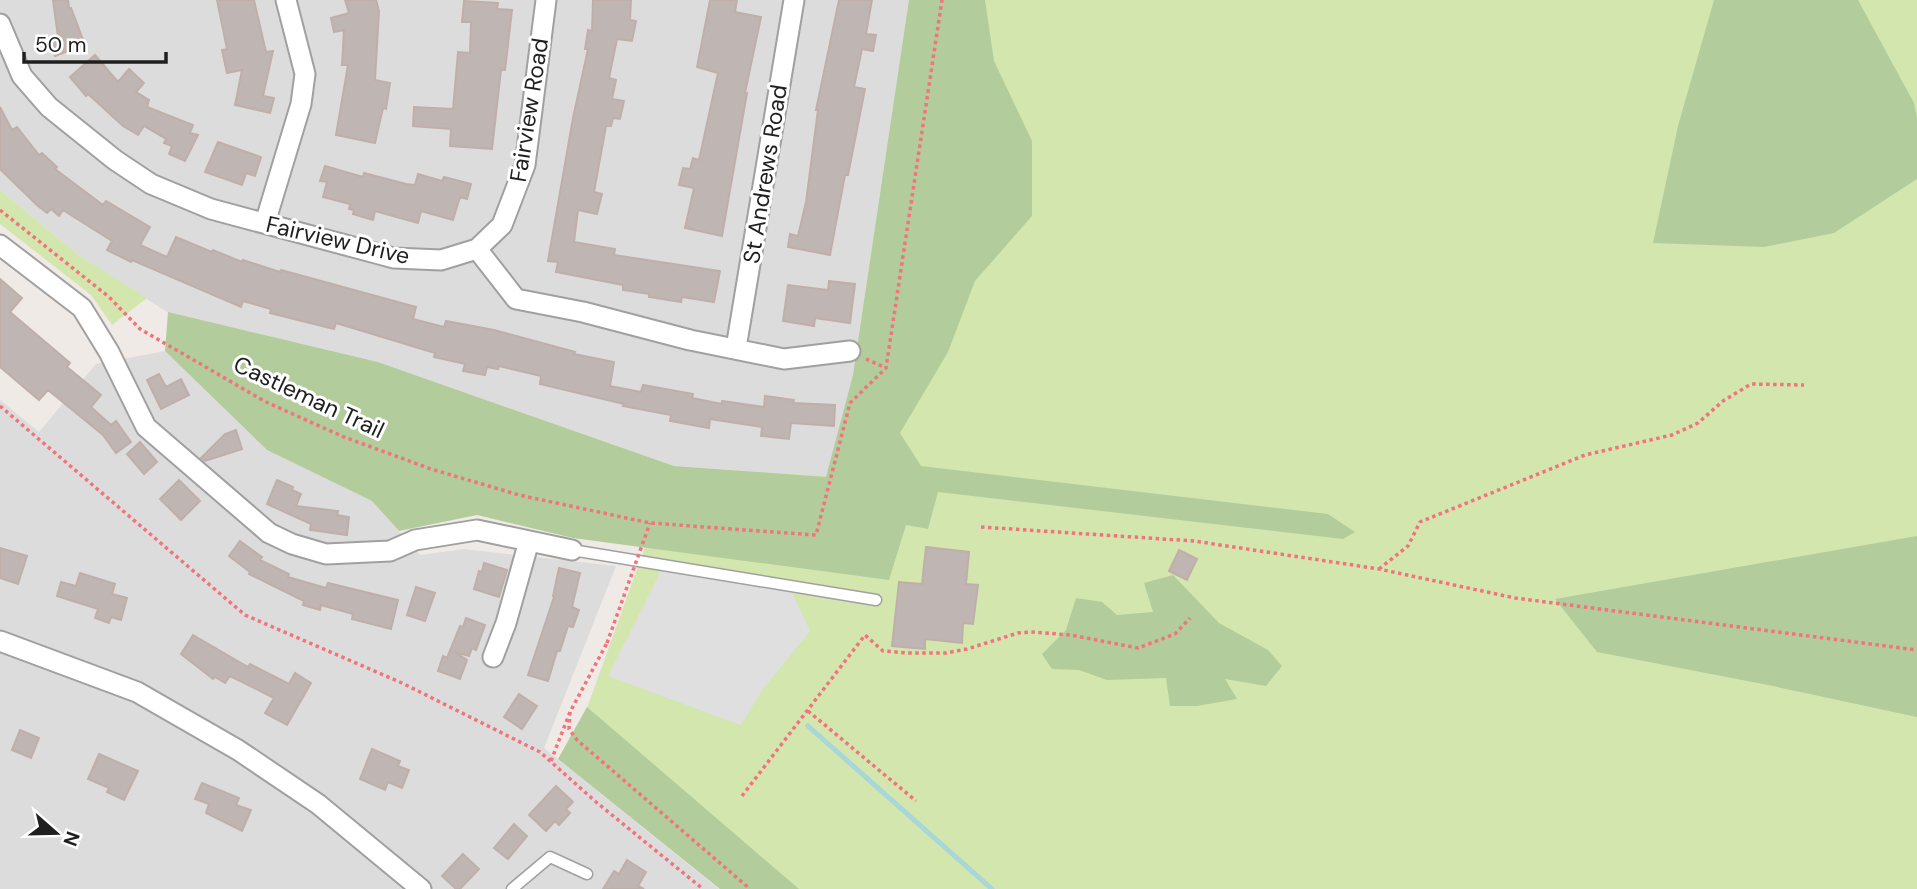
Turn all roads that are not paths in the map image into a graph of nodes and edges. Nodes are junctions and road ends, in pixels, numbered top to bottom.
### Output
1 (286, 0) edge
2 (546, 0) edge
3 (794, 0) edge
4 (0, 24) edge
5 (265, 223) junction
6 (0, 245) edge
7 (477, 249) junction
8 (736, 348) junction
9 (850, 351) dead end
10 (529, 541) junction
11 (572, 550) joint
12 (876, 600) dead end
13 (0, 641) edge
14 (494, 657) dead end
15 (587, 874) dead end
16 (421, 889) edge
17 (512, 889) edge

1 - 5 street
2 - 7 street, Fairview Road
3 - 8 street, St Andrews Road
4 - 5 street, Fairview Drive
5 - 7 street, Fairview Drive
6 - 10 street
7 - 8 street
8 - 9 street
10 - 11 street
10 - 14 street
11 - 12 lane
13 - 16 street
15 - 17 lane

